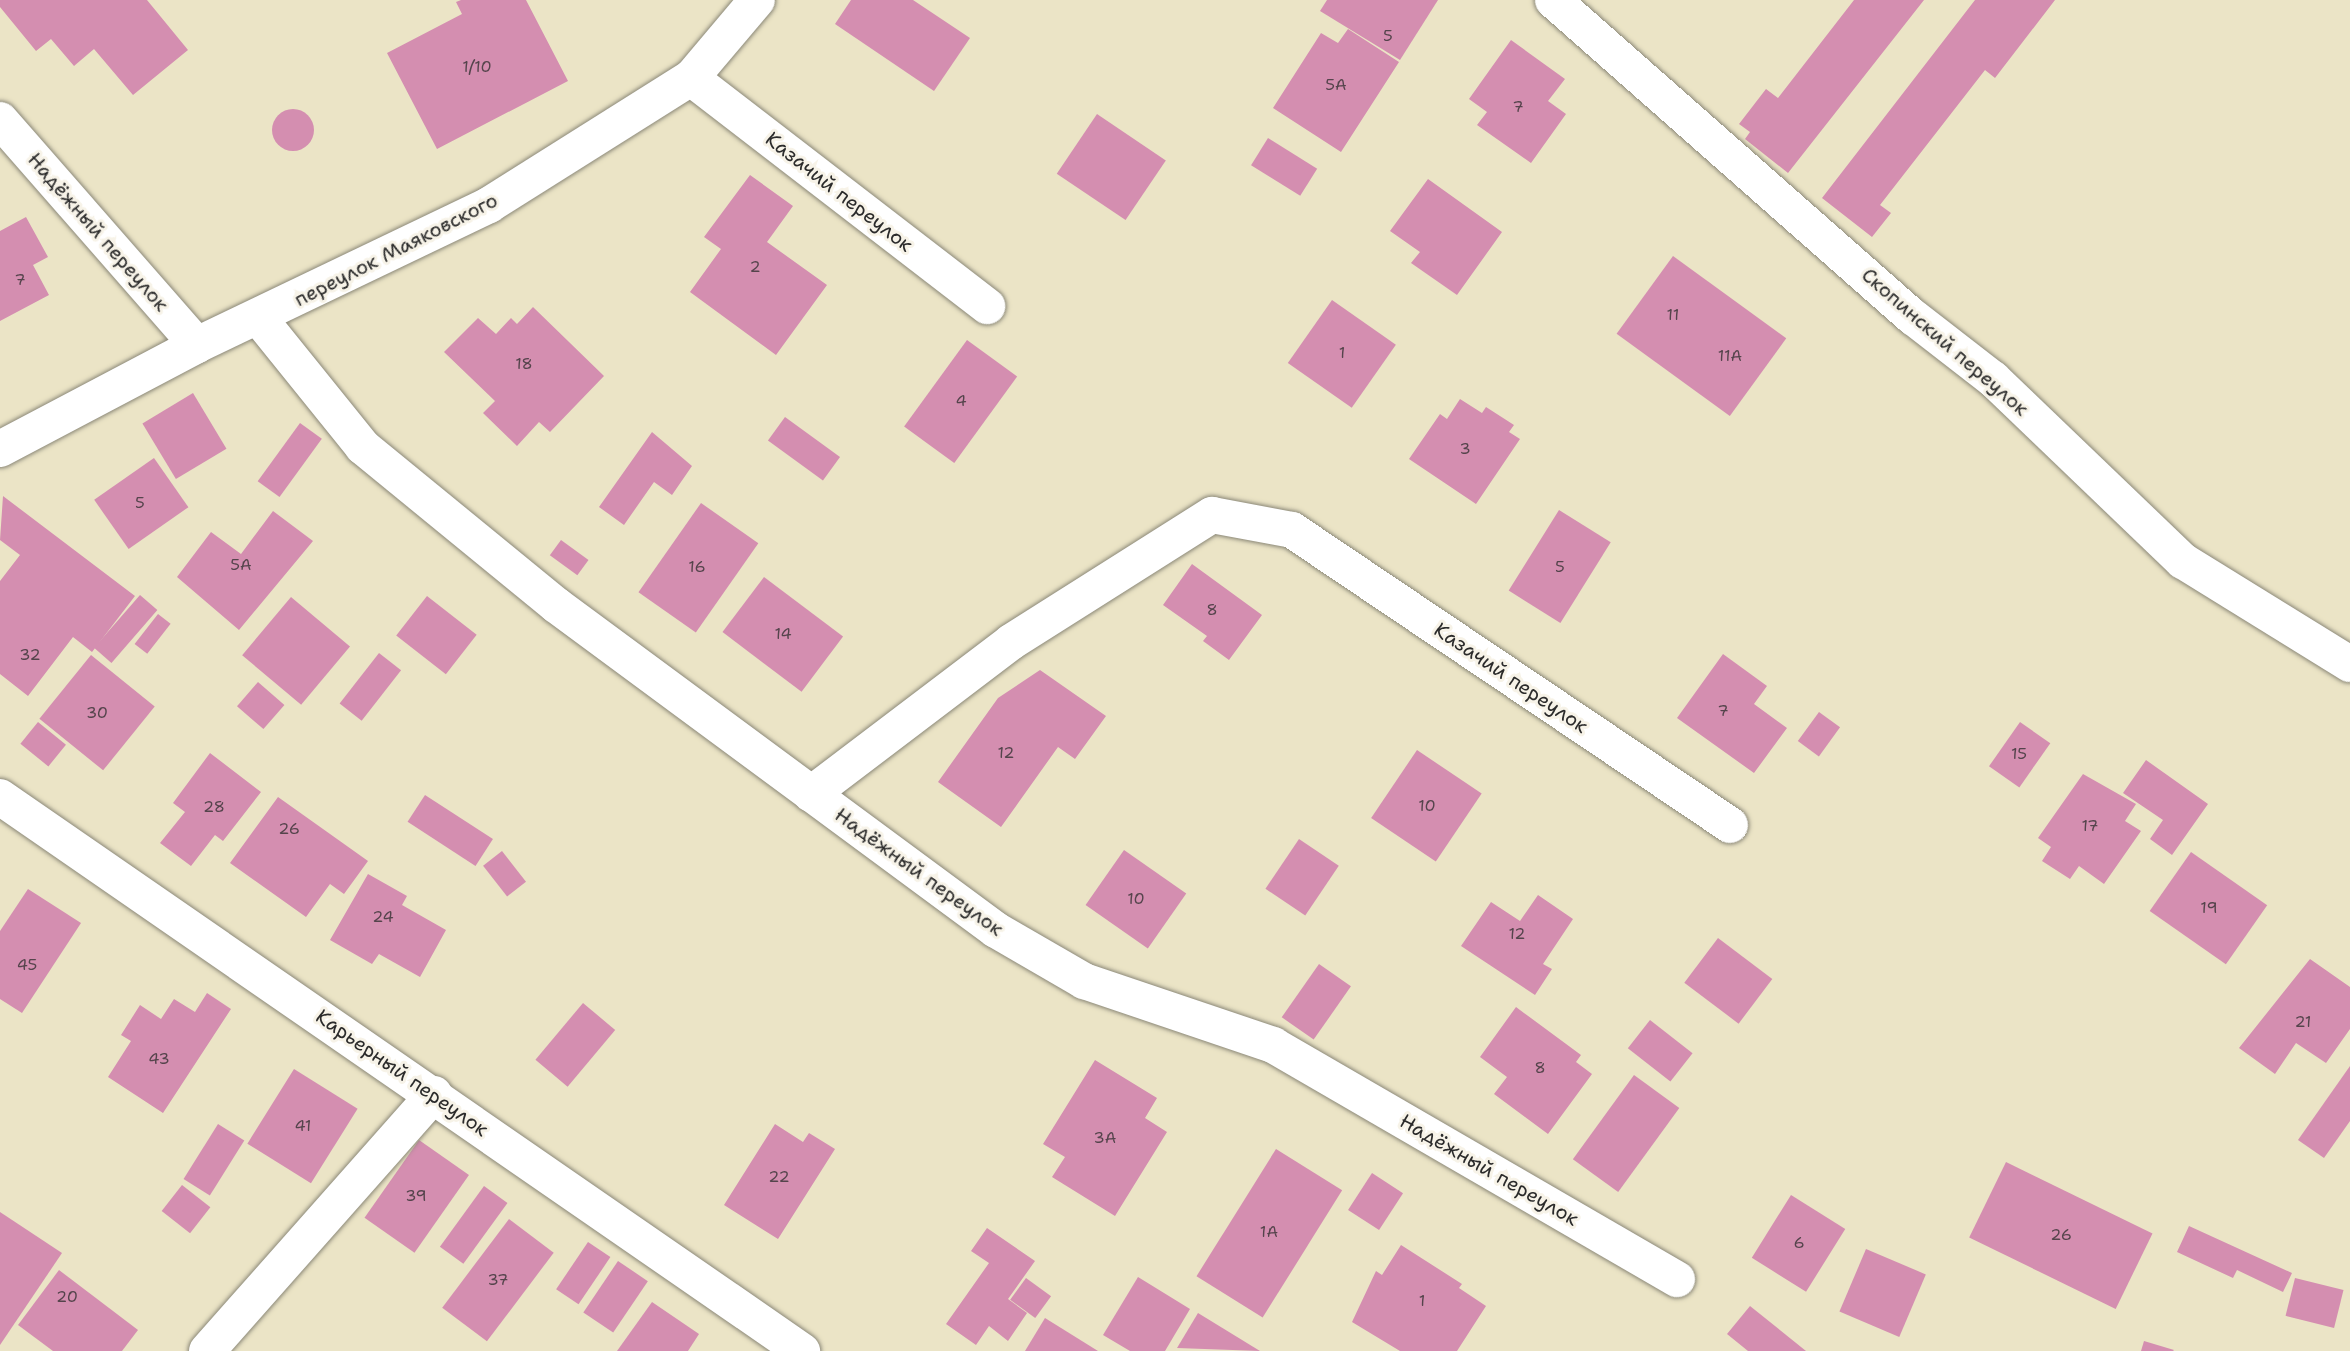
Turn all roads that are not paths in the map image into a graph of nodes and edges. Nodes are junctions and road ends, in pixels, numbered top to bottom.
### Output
1 (757, 0) edge
2 (1553, 0) edge
3 (691, 78) junction
4 (0, 120) edge
5 (987, 306) dead end
6 (259, 318) junction
7 (197, 345) junction
8 (0, 449) edge
9 (2350, 664) edge
10 (811, 794) junction
11 (0, 797) edge
12 (1730, 825) dead end
13 (434, 1094) junction
14 (1677, 1279) dead end
15 (207, 1351) edge
16 (802, 1351) edge

1 - 3 street, переулок Маяковского
2 - 9 street, Скопинский переулок
3 - 5 street, Казачий переулок
3 - 6 street, переулок Маяковского
4 - 7 street, Надёжный переулок
6 - 7 street, переулок Маяковского
6 - 10 street, Надёжный переулок
7 - 8 street, переулок Маяковского
10 - 12 street, Казачий переулок
10 - 14 street, Надёжный переулок
11 - 13 street, Карьерный переулок
13 - 15 street
13 - 16 street, Карьерный переулок

